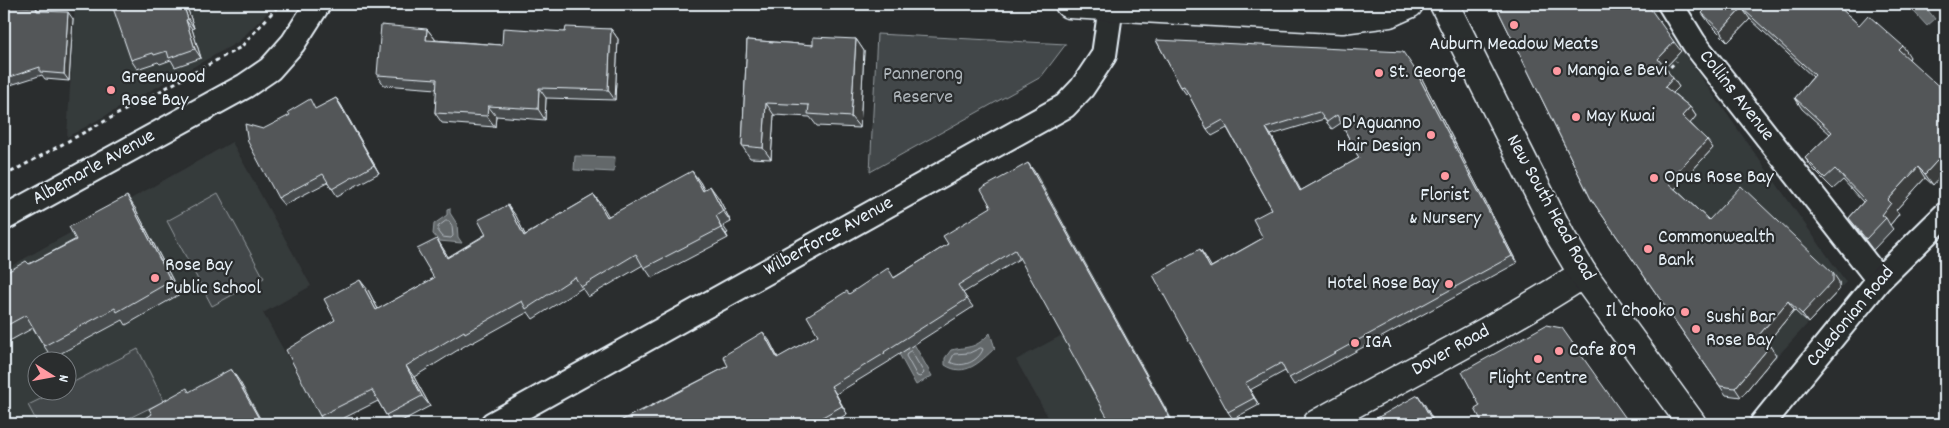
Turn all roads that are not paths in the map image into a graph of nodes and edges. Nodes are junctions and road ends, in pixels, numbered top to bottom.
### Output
1 (318, 4) edge
2 (1069, 4) edge
3 (1409, 4) edge
4 (1444, 4) edge
5 (1670, 4) edge
6 (1111, 6) junction
7 (1945, 214) edge
8 (4, 218) edge
9 (1583, 274) junction
10 (1879, 280) junction
11 (493, 424) edge
12 (1317, 424) edge
13 (1692, 424) edge
14 (1762, 424) edge

1 - 8 street, Albemarle Avenue
2 - 6 street
3 - 6 street
4 - 9 street, New South Head Road
5 - 10 street, Collins Avenue
6 - 11 street, Wilberforce Avenue
7 - 10 street, Caledonian Road
9 - 12 street, Dover Road
9 - 13 street, New South Head Road
10 - 14 street, Caledonian Road

